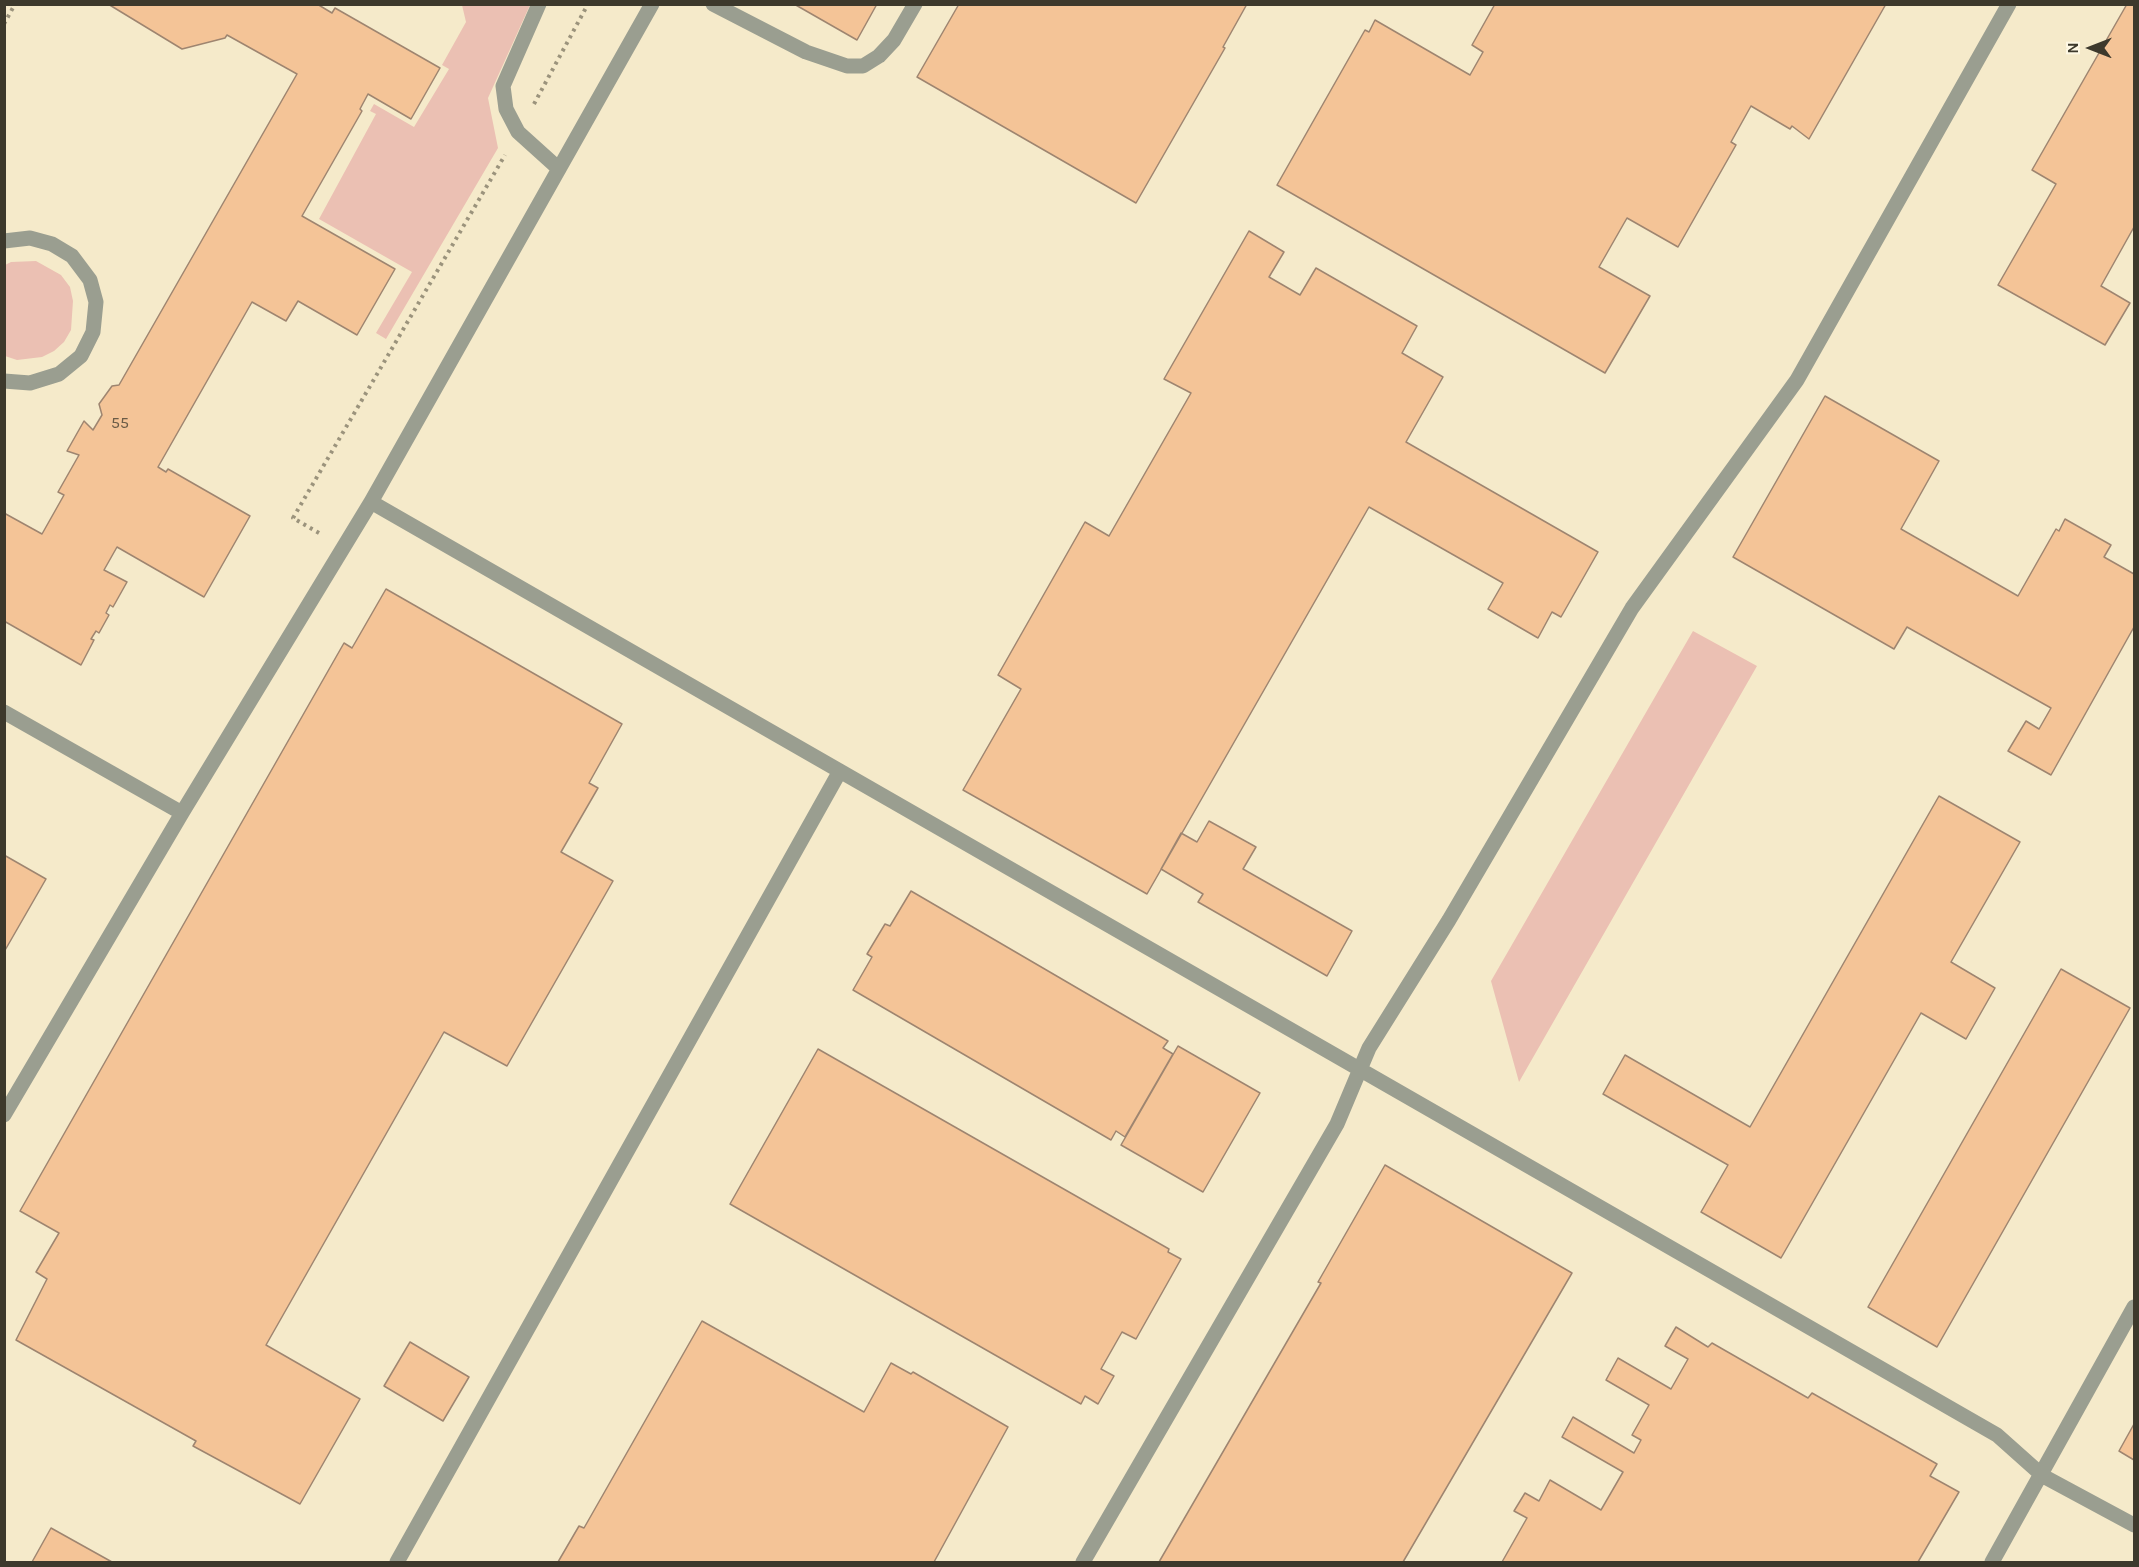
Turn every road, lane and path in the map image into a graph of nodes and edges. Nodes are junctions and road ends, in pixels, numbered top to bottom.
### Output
1 (15, 4) edge
2 (539, 4) edge
3 (588, 4) edge
4 (652, 4) edge
5 (713, 4) edge
6 (915, 4) edge
7 (2009, 4) edge
8 (4, 24) edge
9 (518, 132) junction
10 (559, 169) junction
11 (4, 241) edge
12 (4, 381) edge
13 (371, 502) junction
14 (344, 547) junction
15 (4, 712) edge
16 (840, 771) junction
17 (182, 813) junction
18 (1360, 1068) junction
19 (4, 1115) edge
20 (2134, 1306) edge
21 (2043, 1476) junction
22 (2134, 1525) edge
23 (397, 1563) edge
24 (1083, 1563) edge
25 (1992, 1563) edge

1 - 8 path
2 - 9 lane
3 - 9 path
4 - 10 lane
5 - 6 lane
7 - 18 lane
9 - 10 lane
9 - 14 path
10 - 13 lane
11 - 12 lane
13 - 14 lane
13 - 16 lane
14 - 17 lane
15 - 17 lane
16 - 18 lane
16 - 23 lane
17 - 19 lane
18 - 21 lane
18 - 24 lane
20 - 21 lane
21 - 22 lane
21 - 25 lane

